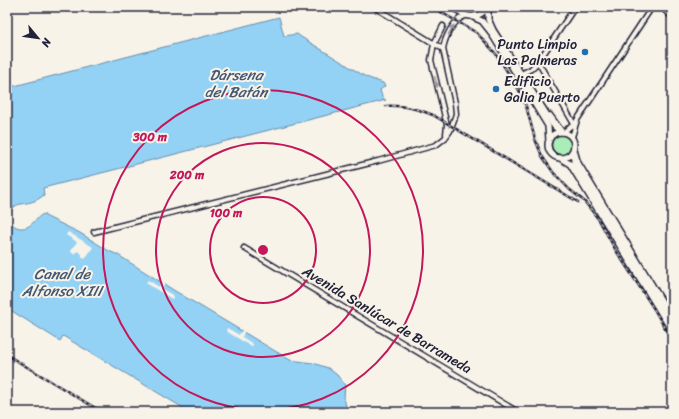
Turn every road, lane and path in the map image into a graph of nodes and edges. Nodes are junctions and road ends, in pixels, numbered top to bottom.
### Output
1 (374, 7) edge
2 (451, 7) edge
3 (488, 7) edge
4 (575, 7) edge
5 (652, 7) edge
6 (661, 7) edge
7 (456, 9) edge
8 (465, 16) junction
9 (473, 16) junction
10 (672, 17) edge
11 (442, 26) dead end
12 (434, 44) junction
13 (504, 48) junction
14 (443, 49) junction
15 (538, 62) junction
16 (523, 73) junction
17 (577, 120) junction
18 (574, 124) junction
19 (563, 132) junction
20 (446, 135) junction
21 (572, 137) junction
22 (549, 141) junction
23 (573, 149) junction
24 (560, 158) junction
25 (94, 232) dead end
26 (244, 248) dead end
27 (671, 321) edge
28 (672, 331) edge
29 (672, 406) edge
30 (518, 412) edge
31 (667, 412) edge

1 - 12 street
2 - 7 highway
3 - 9 main road
3 - 13 main road
4 - 15 street
5 - 17 street
6 - 10 street
7 - 8 main road
8 - 9 main road
14 -> 8 street
9 - 22 main road
11 - 12 street
12 - 14 street
12 -> 20 street
13 - 16 street
13 - 19 main road
14 - 20 street
15 - 16 street
15 - 18 street
16 - 19 street
17 - 18 street
17 - 21 street
18 - 19 street
19 - 21 main road
19 - 22 main road
20 - 25 street
21 - 23 main road
22 - 24 main road
23 - 24 main road
23 - 27 main road
24 - 28 main road
26 - 30 street, Avenida Sanlúcar de Barrameda
29 - 31 street

